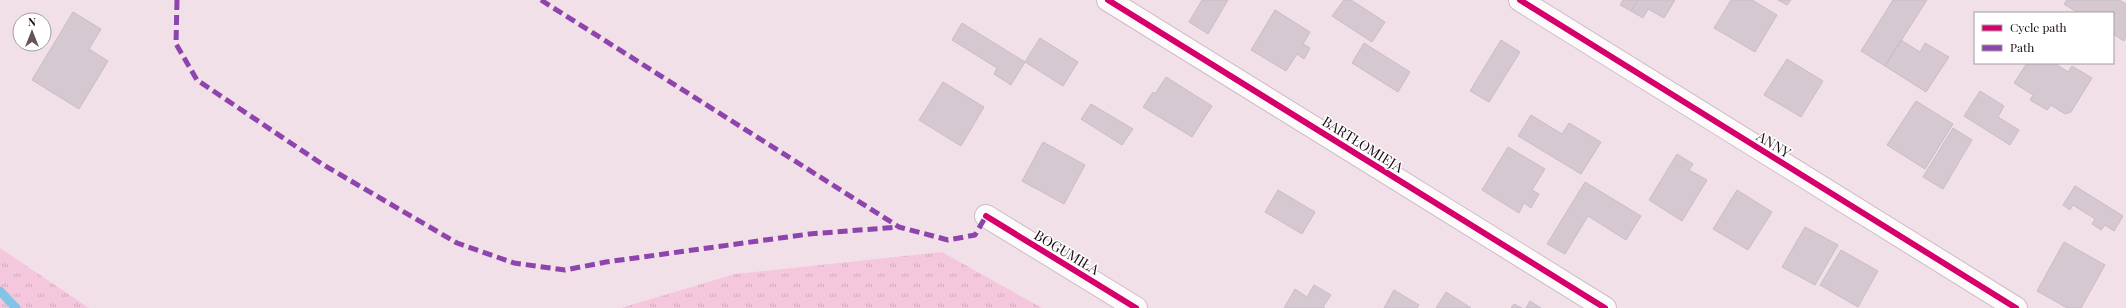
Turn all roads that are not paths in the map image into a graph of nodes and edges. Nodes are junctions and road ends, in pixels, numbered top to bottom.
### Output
1 (1108, 0) edge
2 (1520, 0) edge
3 (986, 216) dead end
4 (1136, 308) edge
5 (1605, 308) edge
6 (2016, 308) edge

1 - 5 street, BARTŁOMIEJA
2 - 6 street, ANNY
3 - 4 street, BOGUMIŁA

